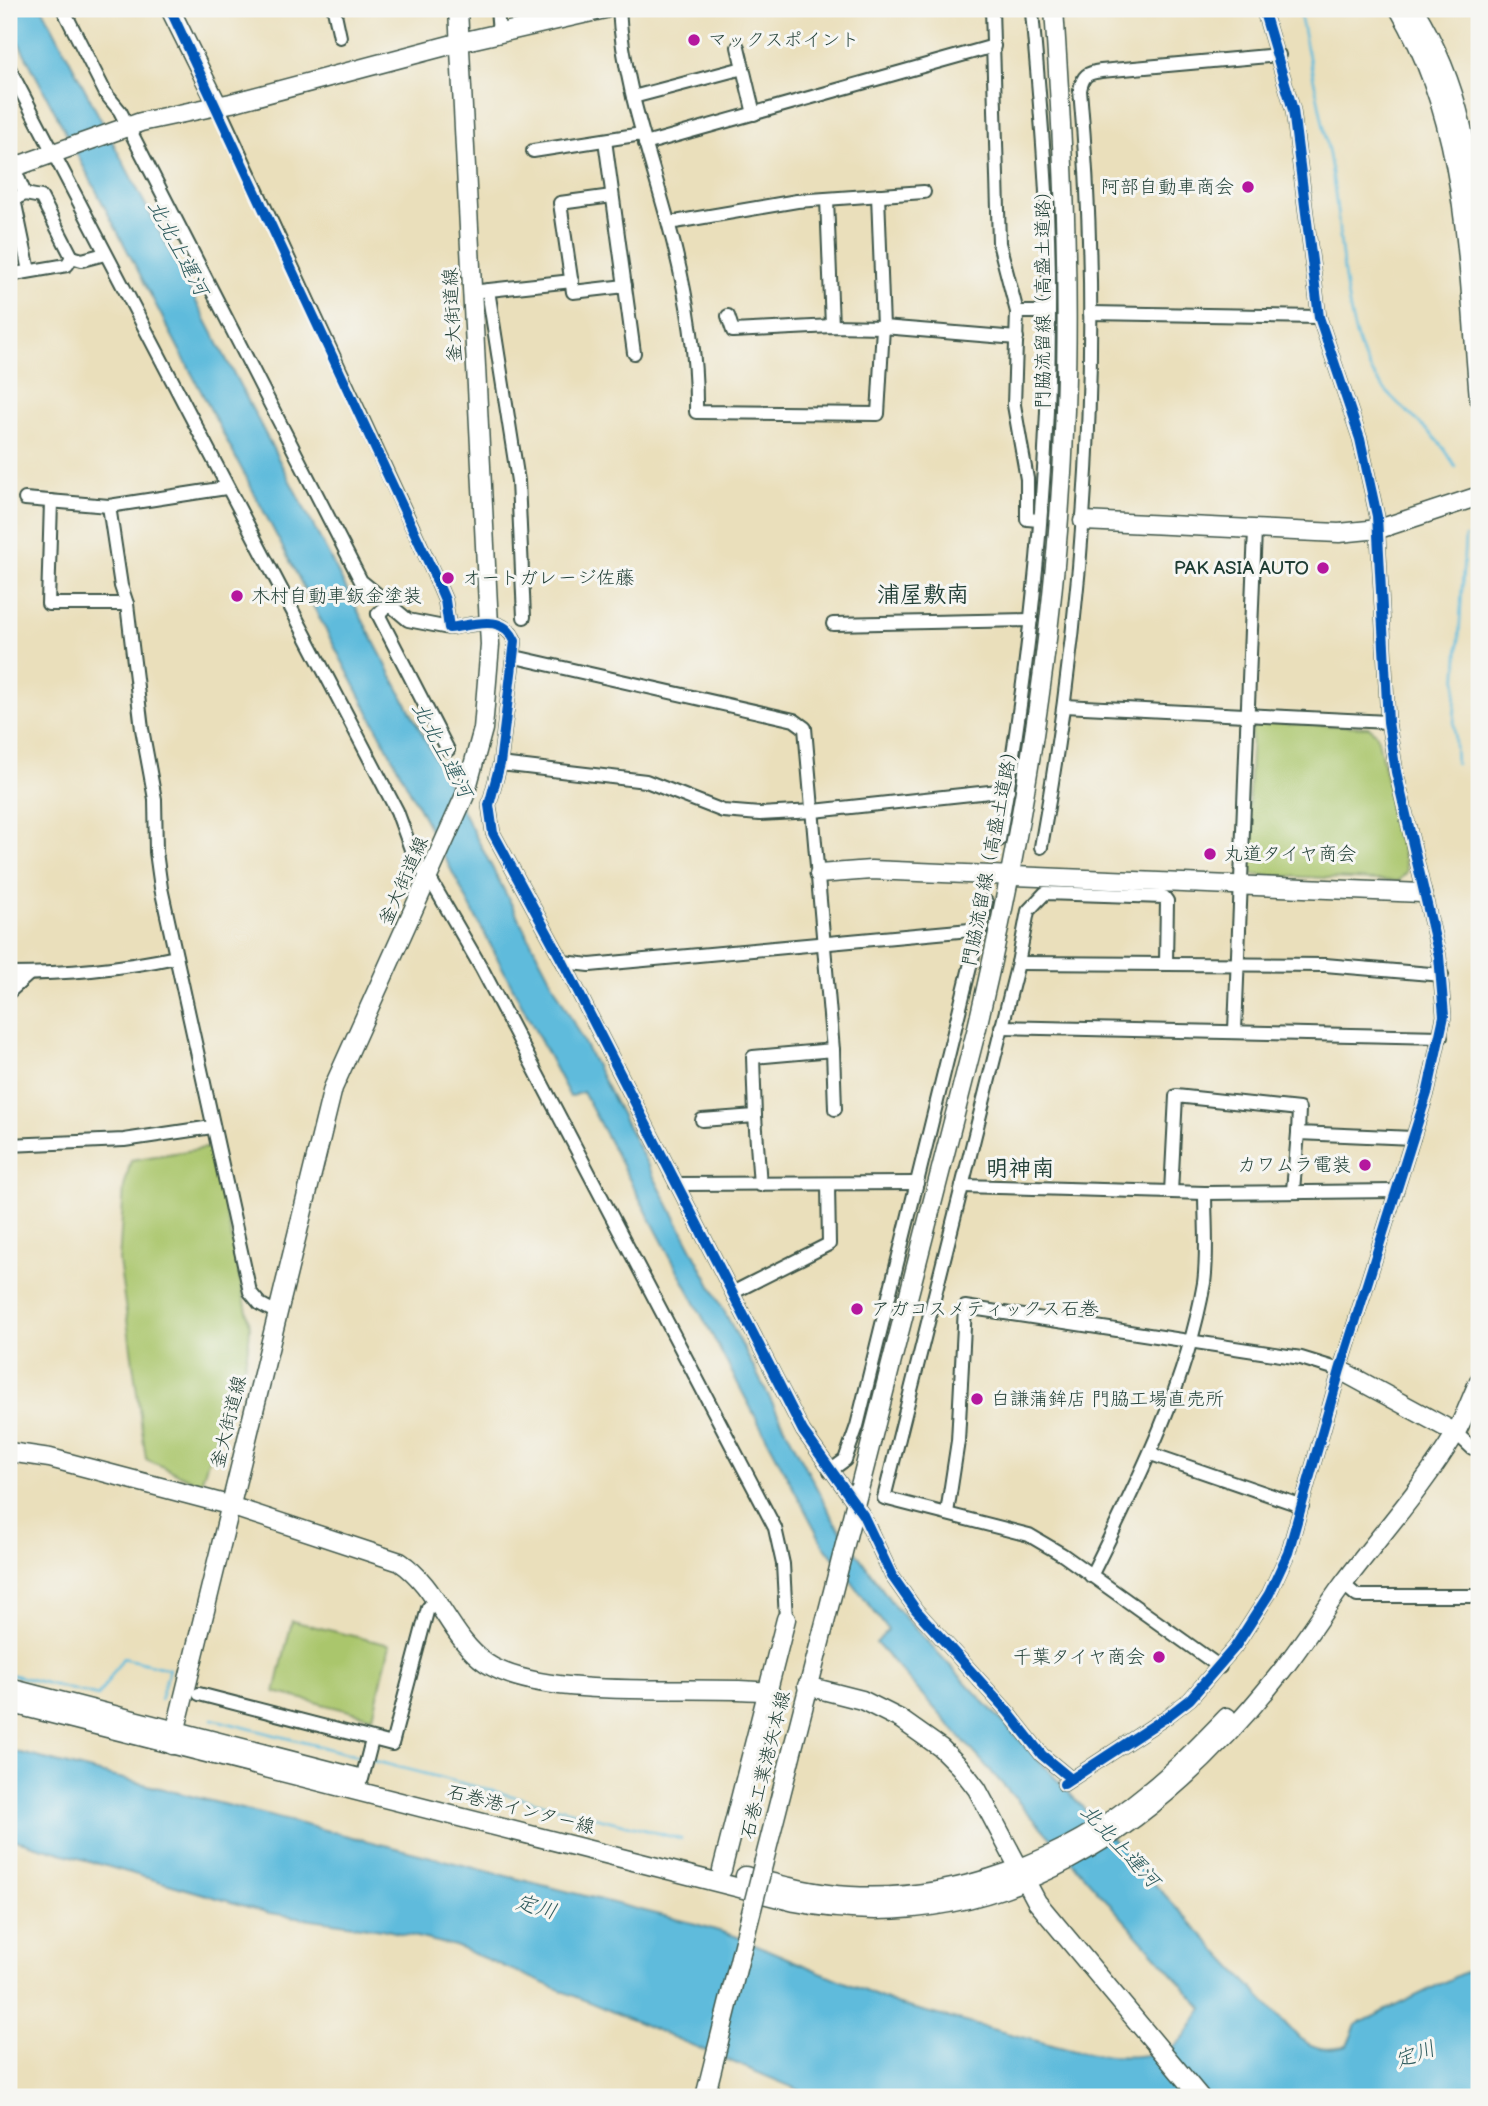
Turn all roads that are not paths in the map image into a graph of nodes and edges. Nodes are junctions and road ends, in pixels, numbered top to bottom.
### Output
1 (63, 9) edge
2 (170, 9) edge
3 (334, 9) edge
4 (458, 9) edge
5 (496, 9) edge
6 (605, 9) edge
7 (619, 9) edge
8 (992, 9) edge
9 (1029, 9) edge
10 (1054, 9) edge
11 (1263, 9) edge
12 (1399, 9) edge
13 (1415, 9) edge
14 (1477, 9) edge
15 (1479, 31) edge
16 (499, 33) junction
17 (341, 37) dead end
18 (461, 42) junction
19 (994, 46) junction
20 (738, 47) dead end
21 (1279, 55) junction
22 (9, 68) edge
23 (743, 68) junction
24 (633, 97) junction
25 (218, 106) junction
26 (754, 114) junction
27 (125, 129) junction
28 (644, 139) junction
29 (605, 140) junction
30 (533, 151) dead end
31 (58, 153) junction
32 (11, 169) edge
33 (924, 192) dead end
34 (25, 194) junction
35 (878, 195) junction
36 (612, 196) junction
37 (827, 199) junction
38 (669, 223) junction
39 (105, 254) junction
40 (1479, 254) edge
41 (72, 257) junction
42 (29, 271) junction
43 (9, 275) edge
44 (572, 281) junction
45 (625, 286) junction
46 (480, 291) junction
47 (1017, 312) junction
48 (1049, 312) junction
49 (1090, 313) junction
50 (728, 316) dead end
51 (1319, 317) junction
52 (832, 326) junction
53 (883, 327) junction
54 (1017, 338) junction
55 (634, 353) dead end
56 (1479, 398) edge
57 (226, 488) junction
58 (1479, 496) edge
59 (25, 499) dead end
60 (51, 501) junction
61 (109, 506) junction
62 (1040, 520) junction
63 (1083, 521) junction
64 (1379, 528) junction
65 (1255, 530) junction
66 (127, 604) junction
67 (389, 604) junction
68 (524, 617) dead end
69 (1031, 620) junction
70 (489, 623) junction
71 (833, 624) dead end
72 (449, 628) junction
73 (515, 657) junction
74 (1064, 706) junction
75 (1246, 716) junction
76 (1388, 722) junction
77 (448, 750) dead end
78 (500, 764) junction
79 (1008, 790) junction
80 (814, 811) junction
81 (999, 840) dead end
82 (1041, 847) dead end
83 (432, 872) junction
84 (819, 874) junction
85 (1011, 877) junction
86 (1241, 886) junction
87 (1422, 893) junction
88 (986, 902) dead end
89 (981, 929) junction
90 (826, 944) junction
91 (176, 957) junction
92 (563, 962) junction
93 (1018, 963) junction
94 (1166, 963) junction
95 (1238, 963) junction
96 (9, 974) edge
97 (29, 974) junction
98 (1442, 975) junction
99 (9, 992) edge
100 (1001, 1027) junction
101 (1234, 1030) junction
102 (1441, 1037) junction
103 (832, 1050) junction
104 (835, 1109) dead end
105 (755, 1116) junction
106 (702, 1120) dead end
107 (212, 1127) junction
108 (1298, 1133) junction
109 (1413, 1139) junction
110 (9, 1145) edge
111 (917, 1182) junction
112 (676, 1184) junction
113 (828, 1184) junction
114 (760, 1185) junction
115 (962, 1186) junction
116 (1293, 1189) junction
117 (1396, 1191) junction
118 (1171, 1192) junction
119 (1205, 1192) junction
120 (734, 1292) junction
121 (277, 1313) junction
122 (1190, 1341) junction
123 (1340, 1370) junction
124 (1479, 1381) edge
125 (1456, 1433) junction
126 (1479, 1448) edge
127 (9, 1452) edge
128 (1151, 1454) junction
129 (830, 1471) junction
130 (855, 1504) junction
131 (230, 1505) junction
132 (1302, 1506) junction
133 (947, 1513) junction
134 (1091, 1576) junction
135 (1343, 1584) junction
136 (1479, 1596) edge
137 (435, 1601) junction
138 (786, 1619) joint
139 (1220, 1667) junction
140 (807, 1686) junction
141 (9, 1688) edge
142 (770, 1692) junction
143 (199, 1694) dead end
144 (9, 1703) edge
145 (173, 1738) junction
146 (372, 1740) junction
147 (366, 1765) junction
148 (722, 1870) junction
149 (1022, 1875) junction
150 (705, 2097) edge
151 (1200, 2097) edge

1 - 27 street
2 - 25 street
3 - 17 street
4 - 18 street, 釜大街道線
5 - 16 street
6 - 16 street
7 - 24 street
8 - 19 street
9 - 48 street
10 - 85 street, 門脇流留線（高盛土道路）
11 - 21 street
12 - 56 street
13 - 40 street
14 - 15 street
16 - 18 street
18 - 25 street
18 - 46 street, 釜大街道線
19 - 26 street
19 - 47 street
20 - 23 street
21 - 49 street
21 - 51 street
22 - 31 street
23 - 24 street
23 - 26 street
24 - 28 street
25 - 27 street
25 - 72 street
26 - 28 street
27 - 31 street
27 - 67 street
28 - 29 street
28 - 38 street
29 - 30 street
29 - 36 street
31 - 32 street
31 - 39 street
32 - 34 street
33 - 35 street
34 - 41 street
34 - 42 street
35 - 37 street
35 - 53 street
36 - 44 street
36 - 45 street
37 - 38 street
37 - 52 street
38 - 53 street
39 - 41 street
39 - 57 street
41 - 42 street
42 - 43 street
44 - 45 street
44 - 46 street
45 - 55 street
46 - 68 street
46 - 70 street, 釜大街道線
47 - 48 street
47 - 54 street
48 - 62 street
49 - 51 street
49 - 63 street
50 - 52 street
51 - 64 street
52 - 53 street
53 - 54 street
54 - 62 street
57 - 61 street
57 - 83 street
58 - 64 street
59 - 60 street
60 - 61 street
60 - 66 street
61 - 66 street
62 - 69 street
63 - 65 street
63 - 74 street
64 - 65 street
64 - 76 street
65 - 75 street
66 - 91 street
67 - 72 street
67 - 77 street
69 - 71 street
69 - 79 street
70 - 72 street
70 - 73 street
70 - 83 street, 釜大街道線
73 - 78 street
73 - 80 street
74 - 75 street
74 - 82 street
75 - 76 street
75 - 86 street
76 - 87 street
78 - 80 street
78 - 92 street
79 - 80 street
79 - 81 street
80 - 84 street
83 - 121 street, 釜大街道線
83 - 138 street
84 - 85 street
84 - 90 street
85 - 86 street
85 - 130 street, 門脇流留線（高盛土道路）
86 - 87 street
86 - 95 street
87 - 98 street
88 - 89 street
89 - 90 street
89 - 111 street
90 - 92 street
90 - 103 street
91 - 97 street
91 - 107 street
92 - 112 street
93 - 94 street
93 - 94 street
93 - 100 street
94 - 95 street
95 - 98 street
95 - 101 street
96 - 97 street
97 - 99 street
98 - 102 street
100 - 101 street
100 - 115 street
101 - 102 street
102 - 109 street
103 - 104 street
103 - 105 street
105 - 106 street
105 - 114 street
107 - 110 street
107 - 121 street
108 - 109 street
108 - 116 street
108 - 118 street
109 - 117 street
111 - 113 street
111 - 129 street
112 - 114 street
112 - 120 street
113 - 114 street
113 - 120 street
115 - 118 street
115 - 133 street
116 - 117 street
116 - 119 street
117 - 123 street
118 - 119 street
119 - 122 street
120 - 129 street
121 - 131 street, 釜大街道線
122 - 123 street
122 - 128 street
122 - 133 street
123 - 125 street
123 - 132 street
124 - 125 street
125 - 126 street
125 - 135 street
127 - 131 street
128 - 132 street
128 - 134 street
129 - 130 street
130 - 139 street
130 - 140 street, 門脇流留線（高盛土道路）
131 - 137 street
131 - 145 street, 釜大街道線
132 - 139 street
133 - 134 street
134 - 139 street
135 - 136 street
135 - 149 street
137 - 142 street
137 - 146 street
138 - 142 street
140 - 149 street, 石巻工業港矢本線
140 - 150 street, 石巻工業港矢本線, bridge
141 - 145 street, 石巻港インター線
142 - 148 street
143 - 146 street
144 - 145 street, 石巻港インター線
145 - 147 street, 石巻港インター線
145 - 149 street, 石巻港インター線
146 - 147 street
147 - 148 street, 石巻港インター線
148 - 149 street, 石巻港インター線
149 - 151 street, 石巻工業港矢本線

